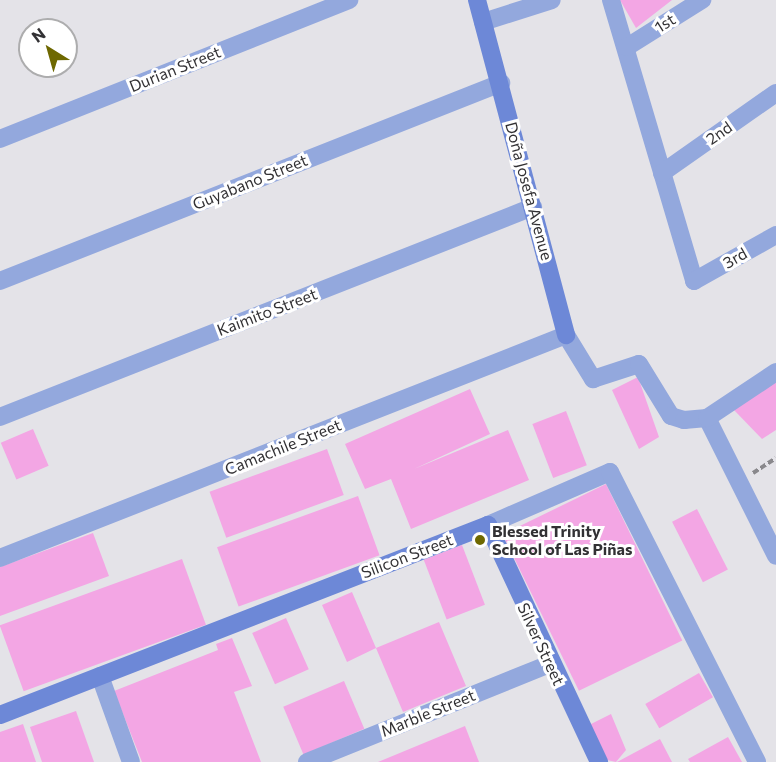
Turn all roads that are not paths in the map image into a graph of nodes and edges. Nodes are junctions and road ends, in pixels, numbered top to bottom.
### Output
1 (349, 0) edge
2 (477, 0) edge
3 (552, 0) edge
4 (610, 0) edge
5 (702, 0) edge
6 (483, 22) junction
7 (627, 47) junction
8 (501, 83) junction
9 (776, 93) edge
10 (0, 139) edge
11 (662, 173) junction
12 (533, 207) junction
13 (776, 235) edge
14 (0, 281) edge
15 (566, 335) junction
16 (776, 372) edge
17 (0, 417) edge
18 (707, 418) junction
19 (488, 525) junction
20 (776, 556) edge
21 (0, 558) edge
22 (549, 664) junction
23 (100, 676) junction
24 (0, 715) edge
25 (130, 762) edge
26 (307, 762) edge
27 (599, 762) edge
28 (757, 762) edge

1 - 10 street, Durian Street
2 - 6 street, Doña Josefa Avenue
3 - 6 street
4 - 7 street
5 - 7 street, 1st
6 - 8 street, Doña Josefa Avenue
7 - 11 street
8 - 12 street, Doña Josefa Avenue
8 - 14 street, Guyabano Street
9 - 11 street, 2nd
11 - 13 street, 3rd
12 - 15 street, Doña Josefa Avenue
12 - 17 street, Kaimito Street
15 - 18 street, Doña Josefa Avenue
15 - 21 street, Camachile Street
16 - 18 street
18 - 20 street
19 - 22 street, Silver Street
19 - 23 street, Silicon Street
19 - 28 street, Silicon Street
22 - 26 street, Marble Street
22 - 27 street, Silver Street
23 - 24 street, Silicon Street
23 - 25 street

